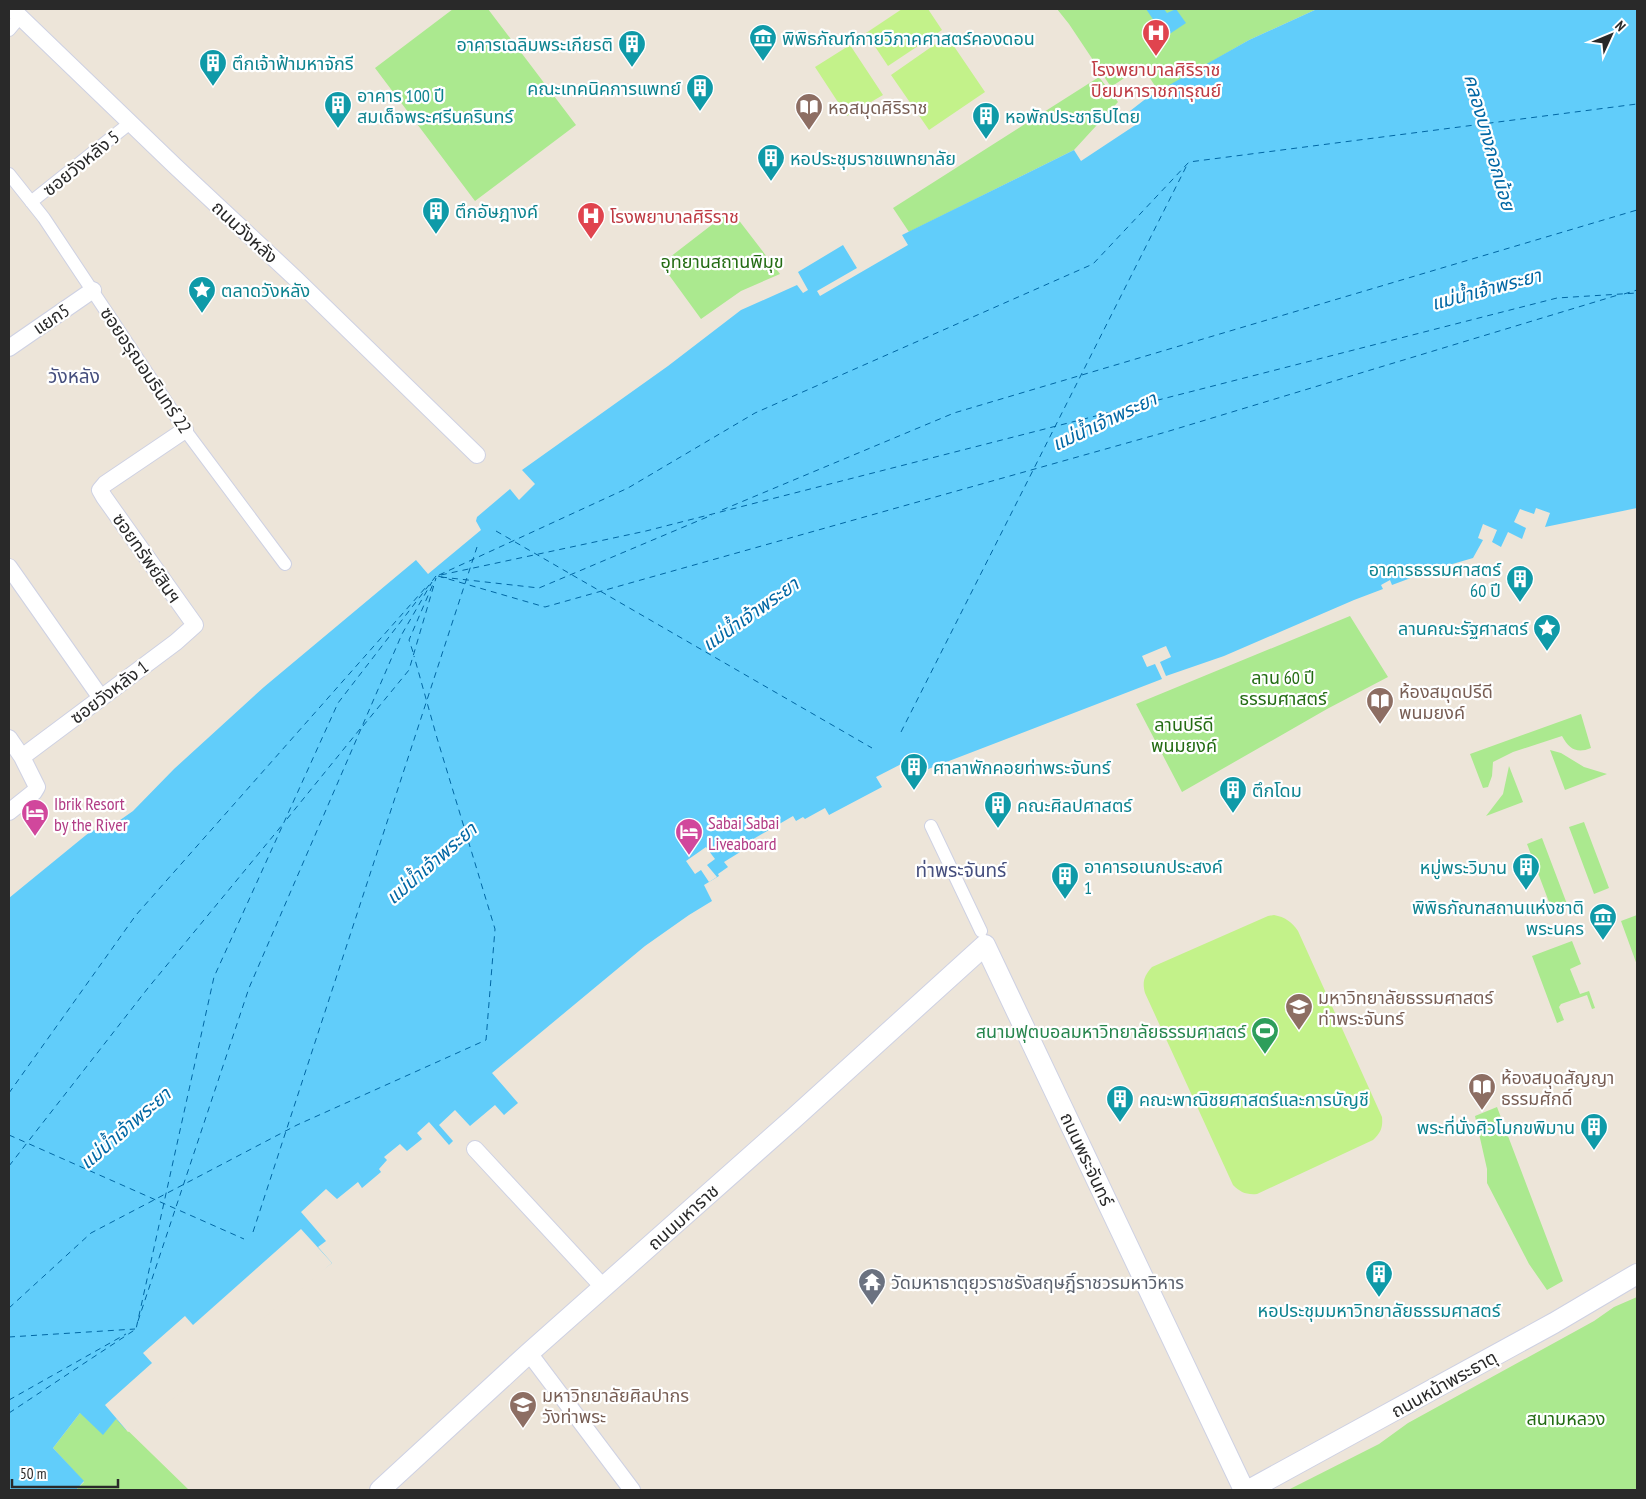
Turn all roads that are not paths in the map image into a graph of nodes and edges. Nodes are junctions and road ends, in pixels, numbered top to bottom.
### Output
1 (16, 13) edge
2 (9, 30) edge
3 (130, 123) junction
4 (9, 174) edge
5 (32, 202) junction
6 (93, 290) junction
7 (9, 348) edge
8 (185, 430) junction
9 (477, 455) dead end
10 (285, 564) dead end
11 (9, 567) edge
12 (195, 625) joint
13 (102, 698) junction
14 (9, 738) edge
15 (22, 757) junction
16 (9, 812) edge
17 (931, 826) dead end
18 (983, 938) junction
19 (476, 1149) dead end
20 (1637, 1274) edge
21 (1637, 1284) edge
22 (604, 1288) junction
23 (1601, 1296) junction
24 (529, 1354) junction
25 (380, 1490) edge
26 (632, 1490) edge
27 (1244, 1490) edge
28 (1250, 1490) edge

1 - 2 street
1 - 3 street, ถนนวังหลัง
3 - 5 street, ซอยวังหลัง 5
3 - 9 street, ถนนวังหลัง
4 - 5 street, ซอยอรุณอมรินทร์ 22
5 - 6 street, ซอยอรุณอมรินทร์ 22
6 - 7 street, แยก5
6 - 8 street, ซอยอรุณอมรินทร์ 22
8 - 10 street, ซอยอรุณอมรินทร์ 22
8 - 12 street, ซอยทรัพย์สินฯ
11 - 13 street
12 - 13 street, ซอยวังหลัง 1
13 - 15 street, ซอยวังหลัง 1
14 - 15 street
15 - 16 street
17 - 18 street, ถนนพระจันทร์
18 - 22 street, ถนนมหาราช
18 - 27 street, ถนนพระจันทร์
19 - 22 street
20 - 23 street, ถนนหน้าพระธาตุ
21 - 23 street
22 - 24 street, ถนนมหาราช
23 - 28 street, ถนนหน้าพระธาตุ
24 - 25 street, ถนนมหาราช
24 - 26 street

